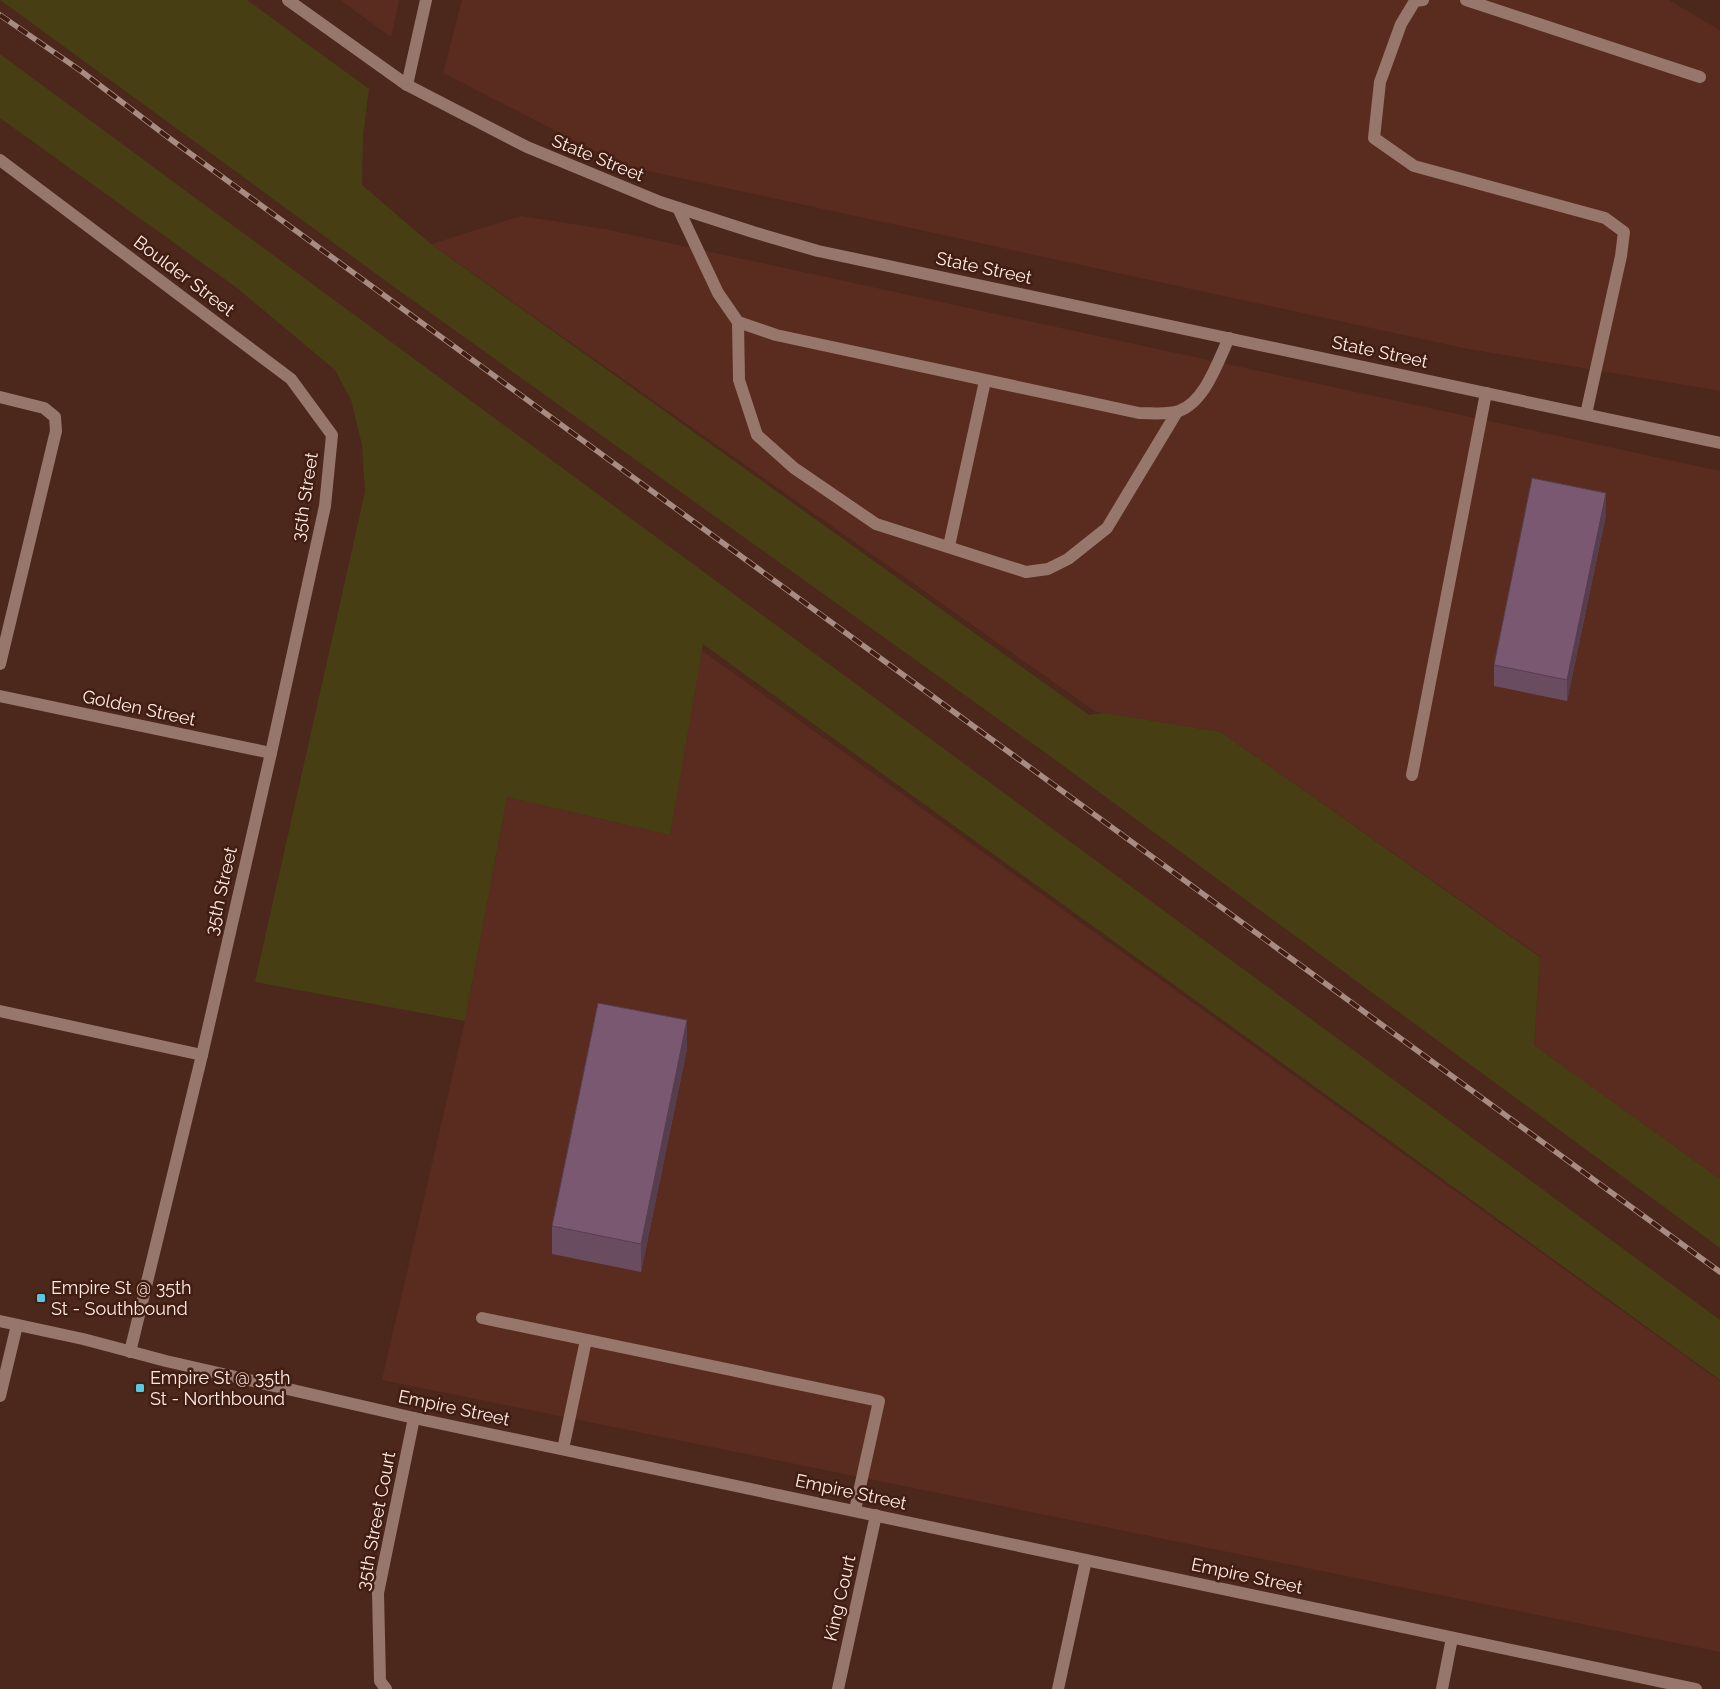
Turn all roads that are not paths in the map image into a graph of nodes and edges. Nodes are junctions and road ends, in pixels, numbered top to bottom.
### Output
1 (288, 0) edge
2 (426, 0) edge
3 (1423, 0) edge
4 (1466, 0) edge
5 (1700, 77) dead end
6 (407, 85) junction
7 (0, 160) edge
8 (678, 208) junction
9 (738, 322) junction
10 (1229, 338) junction
11 (984, 381) junction
12 (1486, 393) junction
13 (0, 397) edge
14 (1177, 412) junction
15 (1586, 414) junction
16 (332, 435) joint
17 (1720, 443) edge
18 (949, 546) junction
19 (0, 664) edge
20 (0, 696) edge
21 (271, 753) junction
22 (1412, 775) dead end
23 (0, 1011) edge
24 (202, 1055) junction
25 (482, 1318) dead end
26 (0, 1321) edge
27 (17, 1325) junction
28 (586, 1340) junction
29 (130, 1352) junction
30 (0, 1396) edge
31 (414, 1418) junction
32 (563, 1449) junction
33 (855, 1510) junction
34 (876, 1515) junction
35 (1086, 1560) junction
36 (1452, 1638) junction
37 (386, 1689) edge
38 (838, 1689) edge
39 (1058, 1689) edge
40 (1442, 1689) edge
41 (1696, 1689) edge

1 - 6 street, State Street
2 - 6 street
3 - 15 street
4 - 5 street
6 - 8 street, State Street
7 - 16 street, Boulder Street
8 - 9 street
8 - 10 street, State Street
9 - 11 street
9 - 18 street
10 - 12 street, State Street
10 - 14 street
11 - 14 street
11 - 18 street
12 - 15 street, State Street
12 - 22 street
13 - 19 street
14 - 18 street
15 - 17 street, State Street
16 - 21 street, 35th Street
20 - 21 street, Golden Street
21 - 24 street, 35th Street
23 - 24 street
24 - 29 street, 35th Street
25 - 28 street
26 - 27 street, Empire Street
27 - 29 street, Empire Street
27 - 30 street
28 - 32 street
28 - 33 street
29 - 31 street, Empire Street
31 - 32 street, Empire Street
31 - 37 street, 35th Street Court
32 - 33 street, Empire Street
33 - 34 street, Empire Street
34 - 35 street, Empire Street
34 - 38 street, King Court
35 - 36 street, Empire Street
35 - 39 street
36 - 40 street
36 - 41 street, Empire Street

